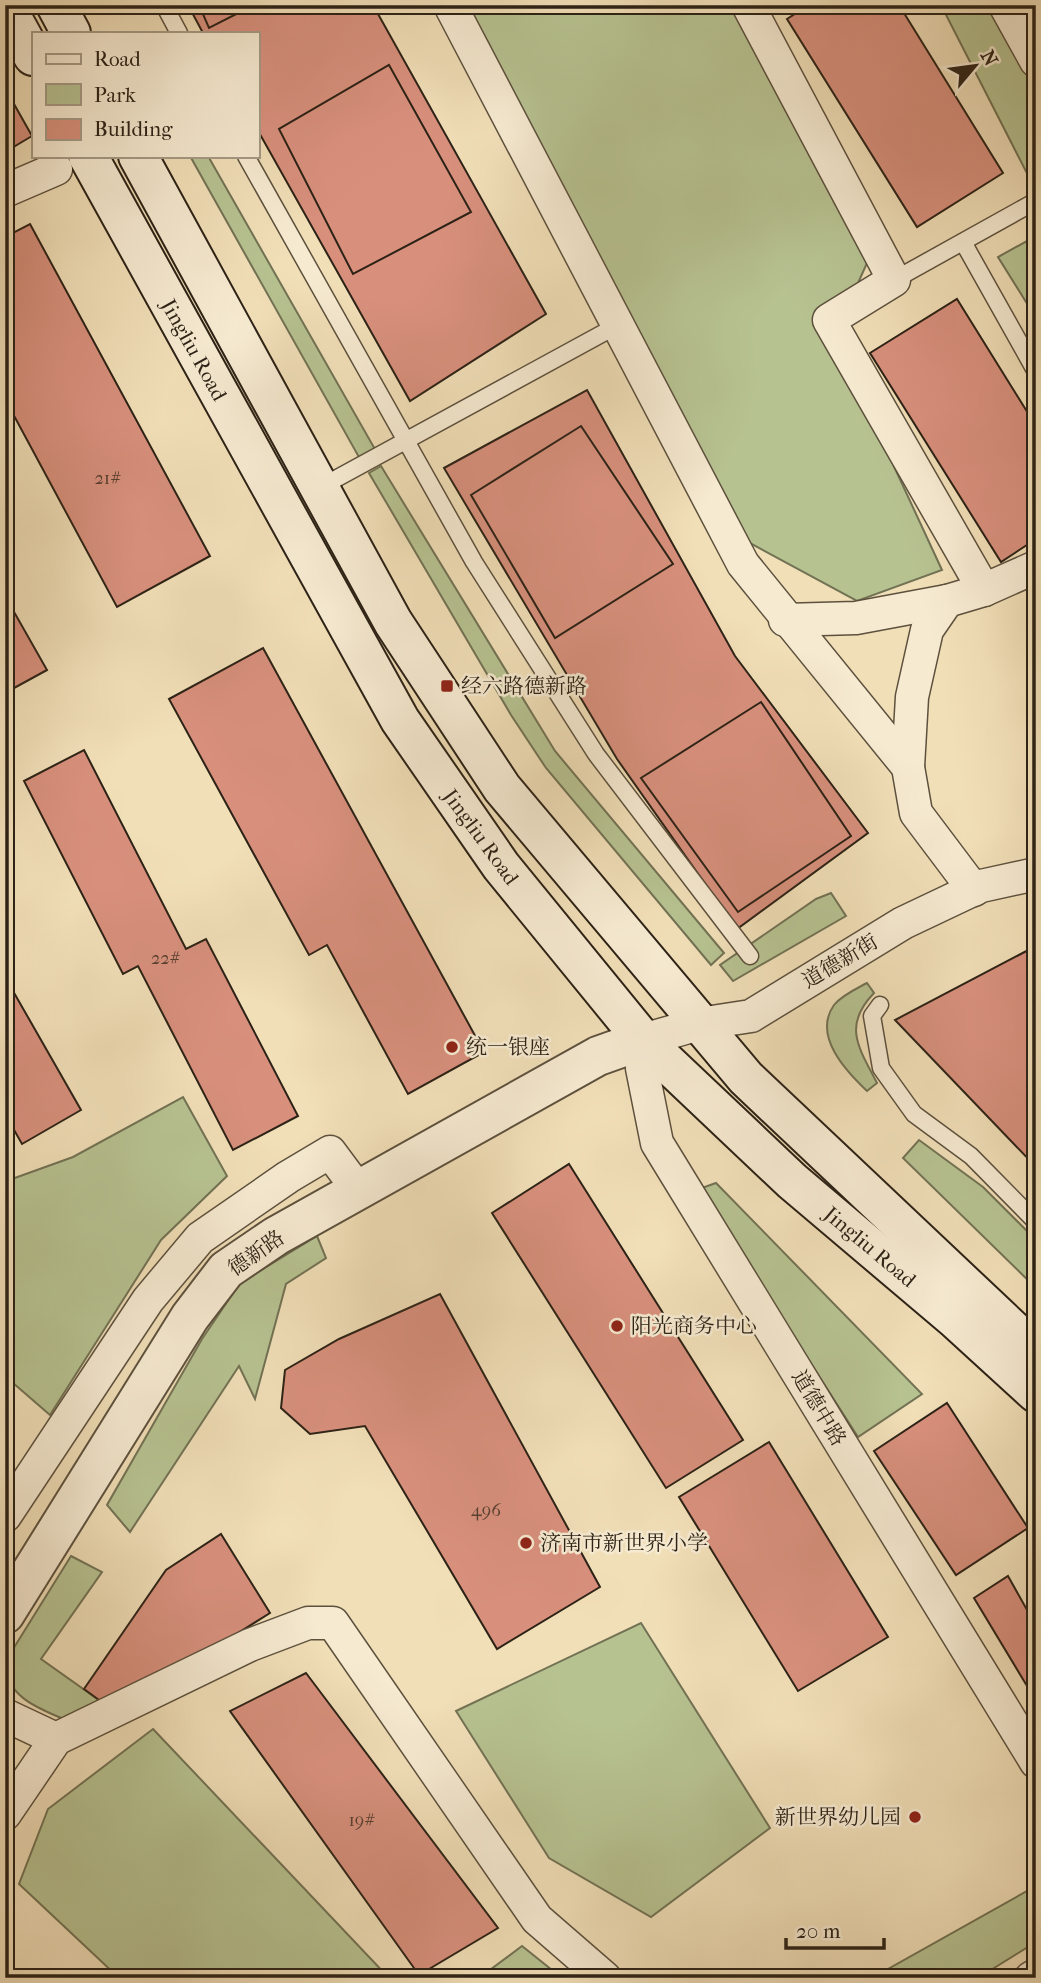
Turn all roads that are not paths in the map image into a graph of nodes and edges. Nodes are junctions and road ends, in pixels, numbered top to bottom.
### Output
1 (5, 5) edge
2 (55, 5) edge
3 (164, 5) edge
4 (450, 5) edge
5 (748, 5) edge
6 (1005, 5) edge
7 (70, 32) edge
8 (178, 32) edge
9 (32, 54) edge
10 (1036, 61) edge
11 (139, 158) edge
12 (247, 158) edge
13 (72, 162) edge
14 (5, 191) edge
15 (1036, 201) edge
16 (963, 242) junction
17 (894, 280) junction
18 (618, 325) junction
19 (1036, 372) edge
20 (406, 441) junction
21 (319, 488) junction
22 (1036, 567) edge
23 (984, 590) junction
24 (947, 601) junction
25 (785, 620) junction
26 (908, 767) junction
27 (1036, 874) edge
28 (974, 890) junction
29 (750, 956) dead end
30 (880, 1004) dead end
31 (699, 1024) junction
32 (643, 1040) junction
33 (359, 1191) junction
34 (1036, 1222) edge
35 (1036, 1352) edge
36 (1036, 1394) edge
37 (5, 1516) edge
38 (5, 1614) edge
39 (5, 1715) edge
40 (56, 1739) junction
41 (1036, 1762) edge
42 (5, 1814) edge
43 (1036, 1975) edge
44 (606, 1978) edge
45 (1031, 1978) edge

1 - 9 main road
2 - 7 main road
3 - 8 lane
4 - 18 street
5 - 17 street
6 - 10 street
11 - 21 main road, Jingliu Road
12 - 20 lane
13 - 14 street
13 - 32 main road, Jingliu Road
15 - 16 lane
16 - 17 lane
16 - 19 lane
17 - 23 street
18 - 20 lane
18 - 25 street
20 - 21 lane
20 - 29 lane
21 - 31 main road, Jingliu Road
22 - 23 street
23 - 24 street
24 - 25 street
24 - 26 street
25 - 26 street
26 - 28 street
27 - 28 street, 道德新街
28 - 31 street, 道德新街
30 - 34 lane
31 - 32 street, 道德新街
31 - 35 main road, Jingliu Road
32 - 33 main road, 德新路
32 - 36 main road, Jingliu Road
32 - 41 street, 道德中路
33 - 37 street
33 - 38 main road, 德新路
39 - 40 street
40 - 42 street
40 - 44 street
43 - 45 street

